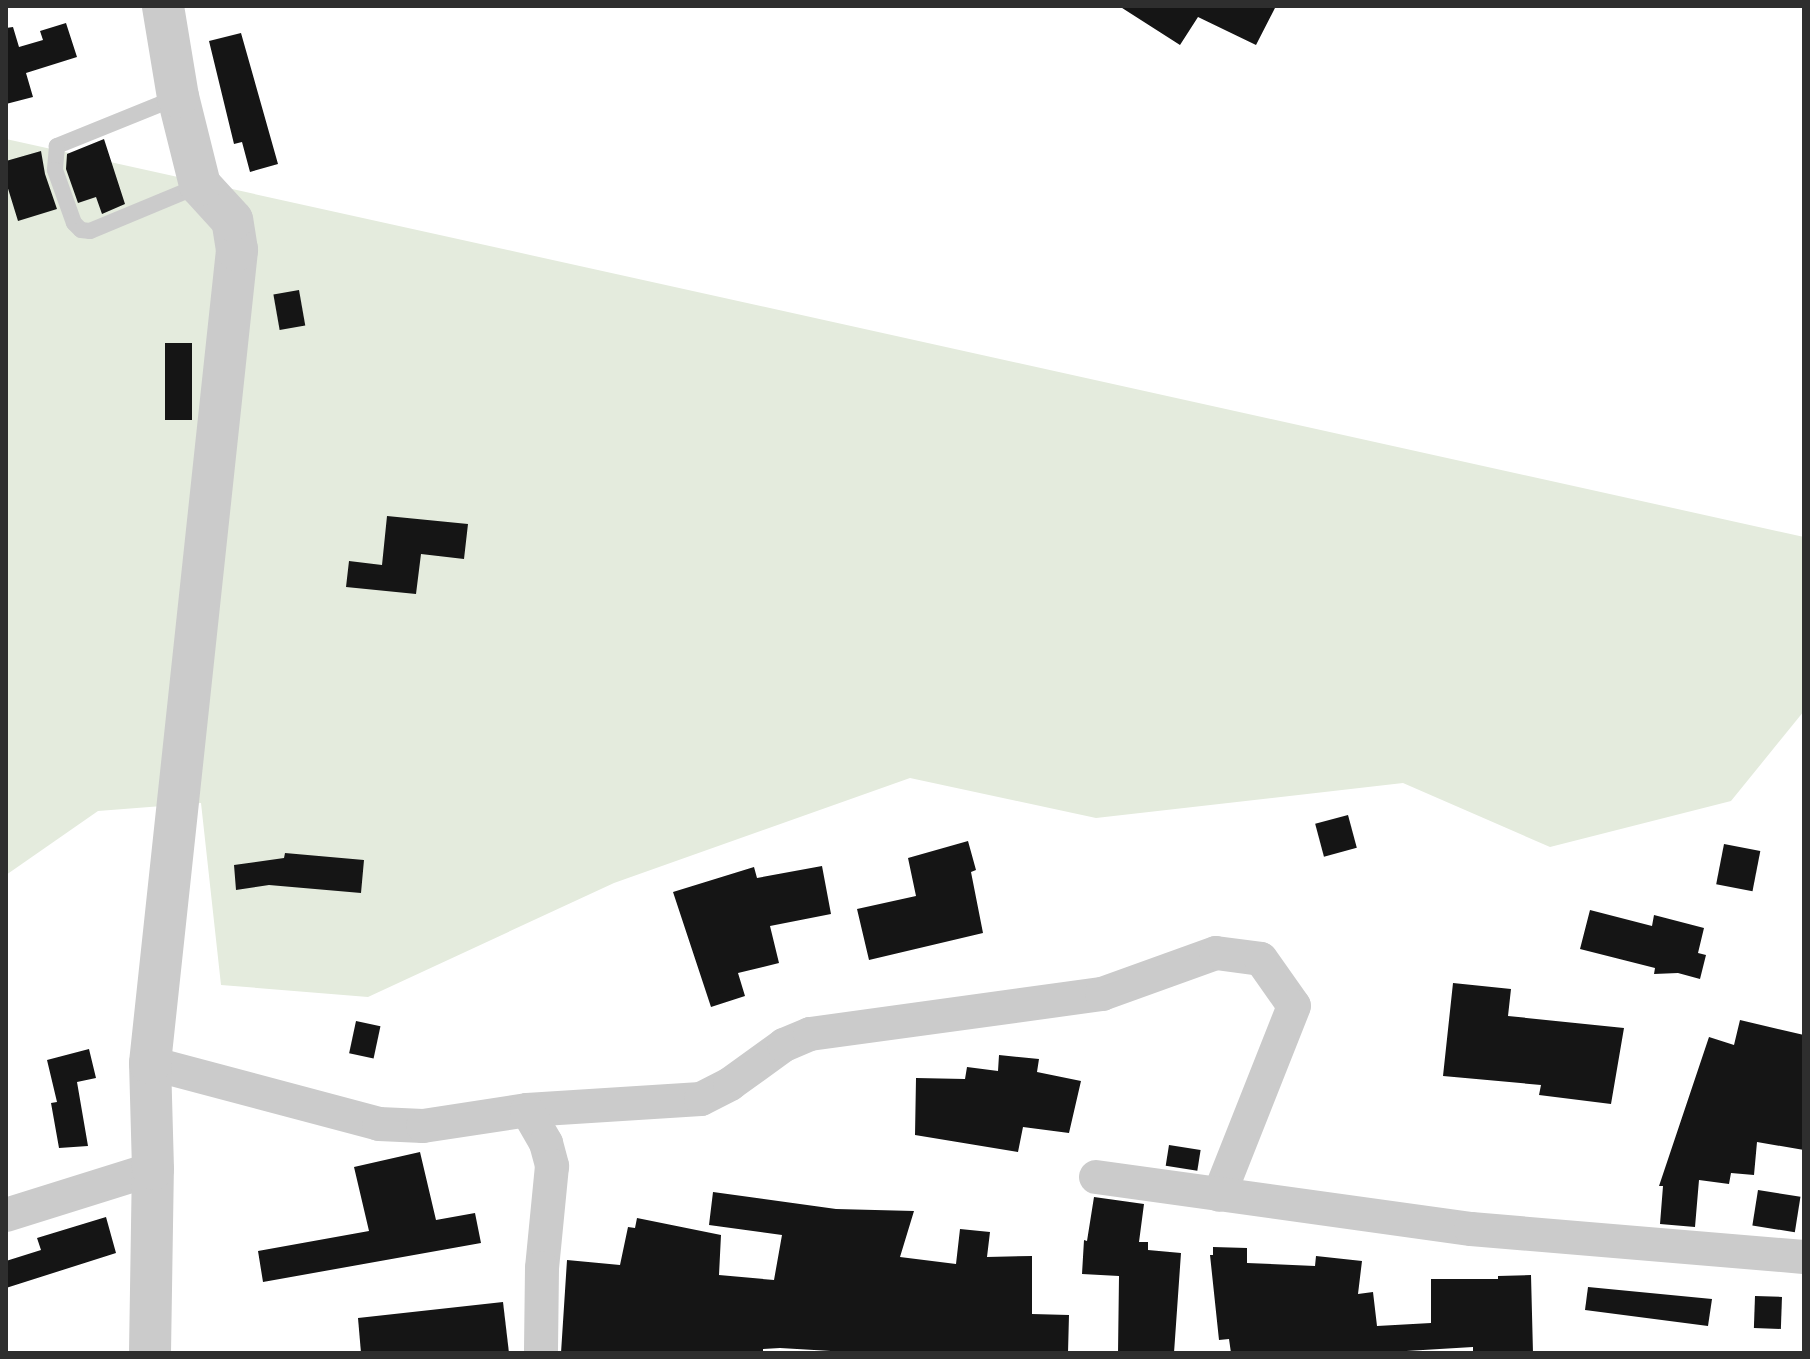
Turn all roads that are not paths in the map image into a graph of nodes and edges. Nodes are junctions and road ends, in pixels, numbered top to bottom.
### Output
1 (163, 6) edge
2 (178, 97) junction
3 (200, 185) junction
4 (152, 1043) junction
5 (527, 1110) junction
6 (153, 1169) junction
7 (1096, 1177) dead end
8 (1219, 1195) junction
9 (6, 1215) edge
10 (1804, 1257) edge
11 (150, 1353) edge
12 (541, 1353) edge

1 - 2 street
2 - 3 street
2 - 3 lane
3 - 4 street
4 - 5 street
4 - 6 street
5 - 8 street
5 - 12 street
6 - 9 street
6 - 11 street
7 - 8 street
8 - 10 street

